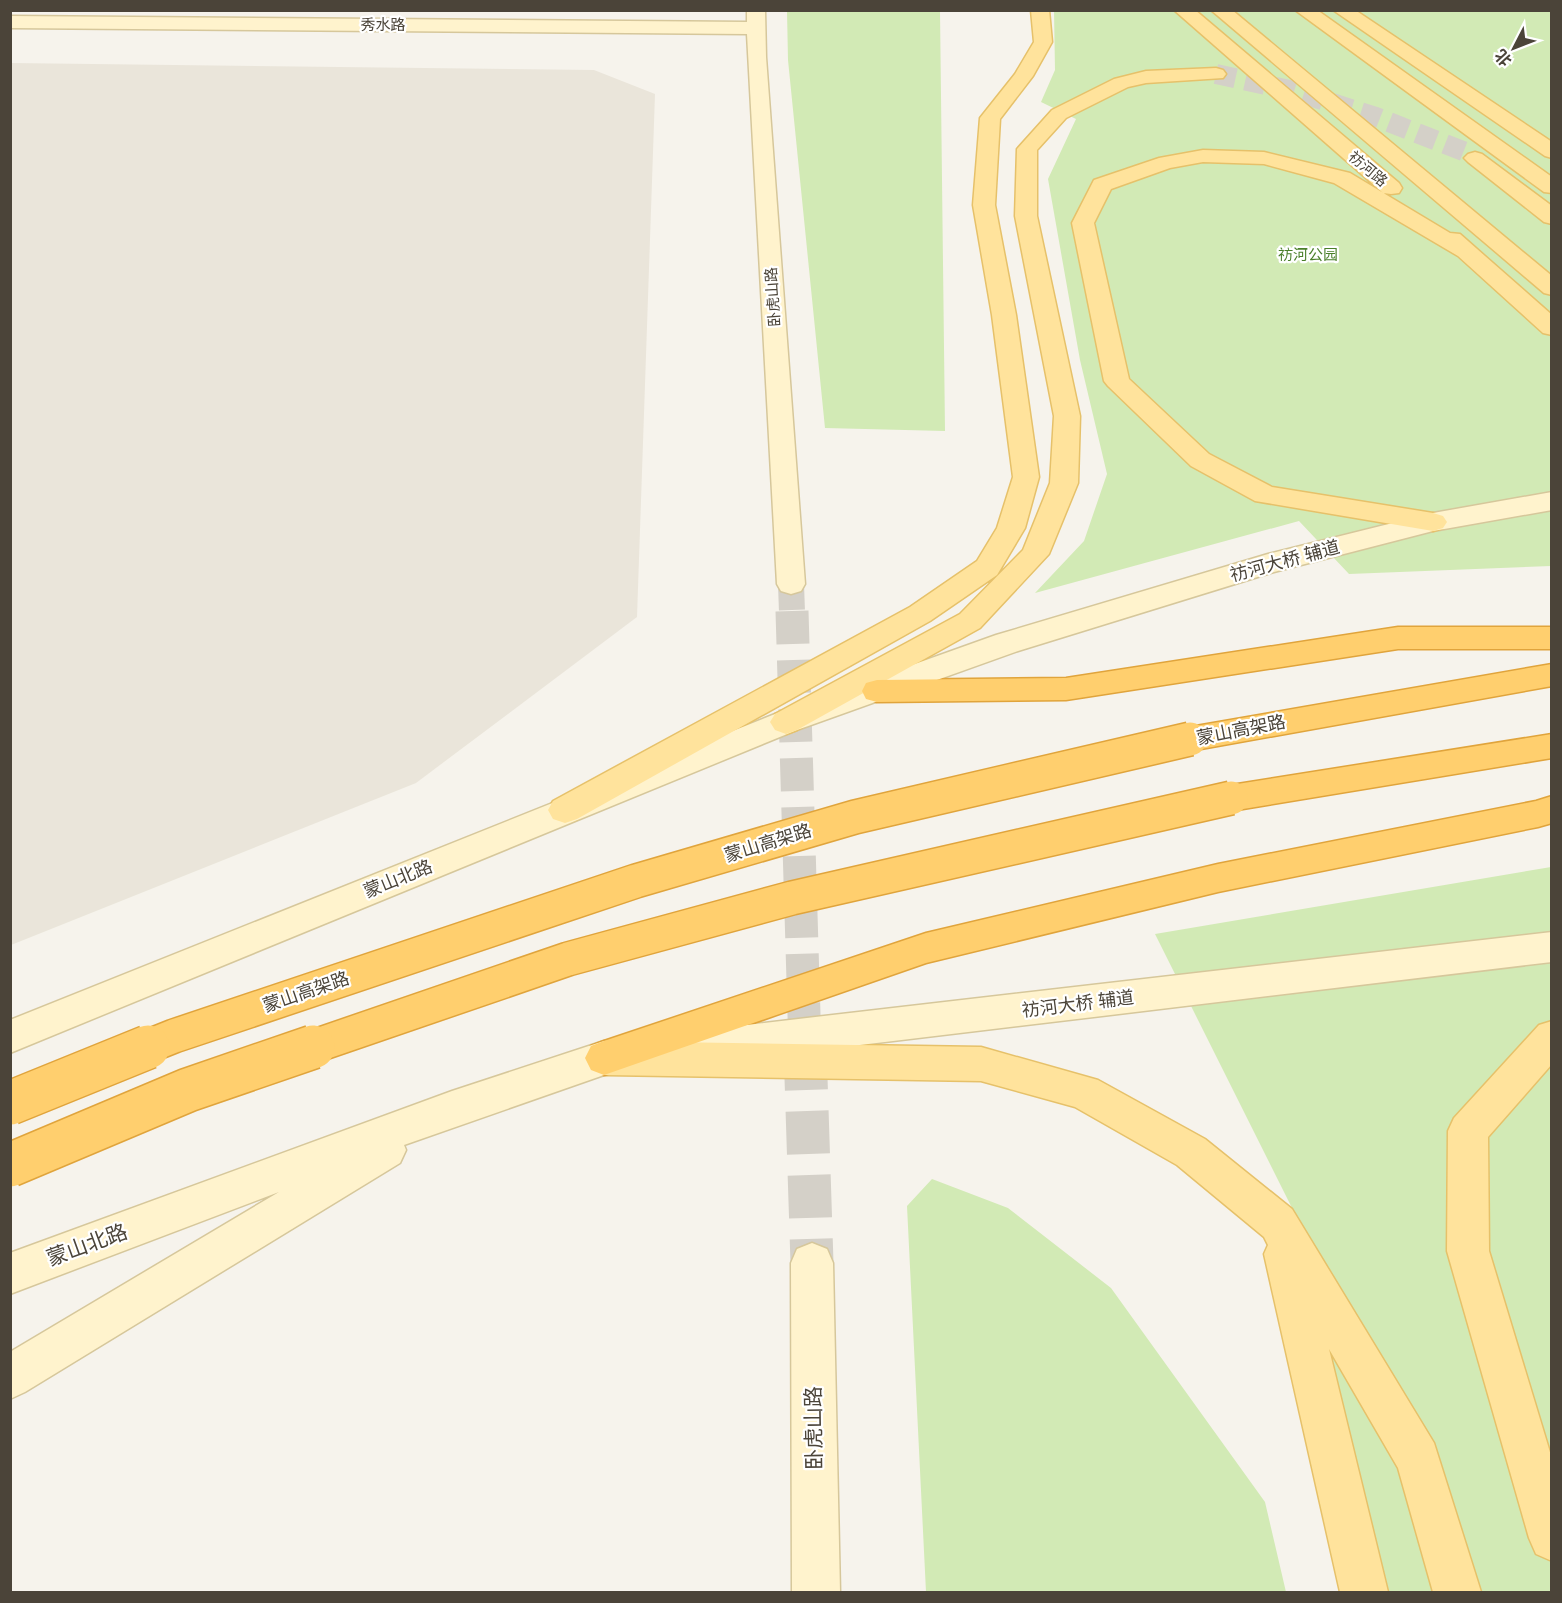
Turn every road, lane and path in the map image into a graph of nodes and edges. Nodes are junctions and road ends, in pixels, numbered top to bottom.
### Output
1 (1040, 10) edge
2 (1183, 10) edge
3 (1220, 10) edge
4 (1304, 10) edge
5 (1342, 10) edge
6 (756, 19) edge
7 (10, 21) edge
8 (1216, 74) tunnel mouth
9 (1551, 152) edge
10 (1468, 153) tunnel mouth
11 (1551, 187) edge
12 (1551, 217) edge
13 (1467, 252) junction
14 (1551, 288) edge
15 (1551, 328) edge
16 (1551, 501) edge
17 (1434, 522) junction
18 (791, 584) tunnel mouth
19 (1551, 638) edge
20 (1551, 675) edge
21 (877, 691) junction
22 (786, 722) junction
23 (1551, 746) edge
24 (1551, 809) edge
25 (566, 810) junction
26 (1551, 947) edge
27 (1551, 1036) edge
28 (10, 1037) edge
29 (604, 1058) junction
30 (10, 1103) edge
31 (453, 1109) junction
32 (10, 1165) edge
33 (1278, 1223) junction
34 (812, 1263) tunnel mouth
35 (10, 1274) edge
36 (10, 1377) edge
37 (1551, 1538) edge
38 (816, 1593) edge
39 (1364, 1593) edge
40 (1457, 1593) edge

1 - 25 main road
2 - 13 main road, 祊河路
3 - 14 main road, 祊河路
4 - 11 main road
5 - 9 main road
6 - 7 street, 秀水路
6 - 18 street, 卧虎山路
8 - 22 main road
10 - 12 main road
13 - 15 main road, 祊河路
13 - 17 main road
16 - 17 street, 祊河大桥 辅道
17 - 21 street, 祊河大桥 辅道
19 - 21 highway
20 - 30 highway, 蒙山高架路, bridge
21 - 22 street, 祊河大桥 辅道
22 - 25 street, 蒙山北路
23 - 32 highway, bridge
24 - 29 highway
25 - 28 street, 蒙山北路
26 - 29 street, 祊河大桥 辅道
27 - 37 main road
29 - 31 street, 蒙山北路
29 - 33 main road
31 - 35 street, 蒙山北路
31 - 36 street
33 - 39 main road
33 - 40 main road
34 - 38 street, 卧虎山路

